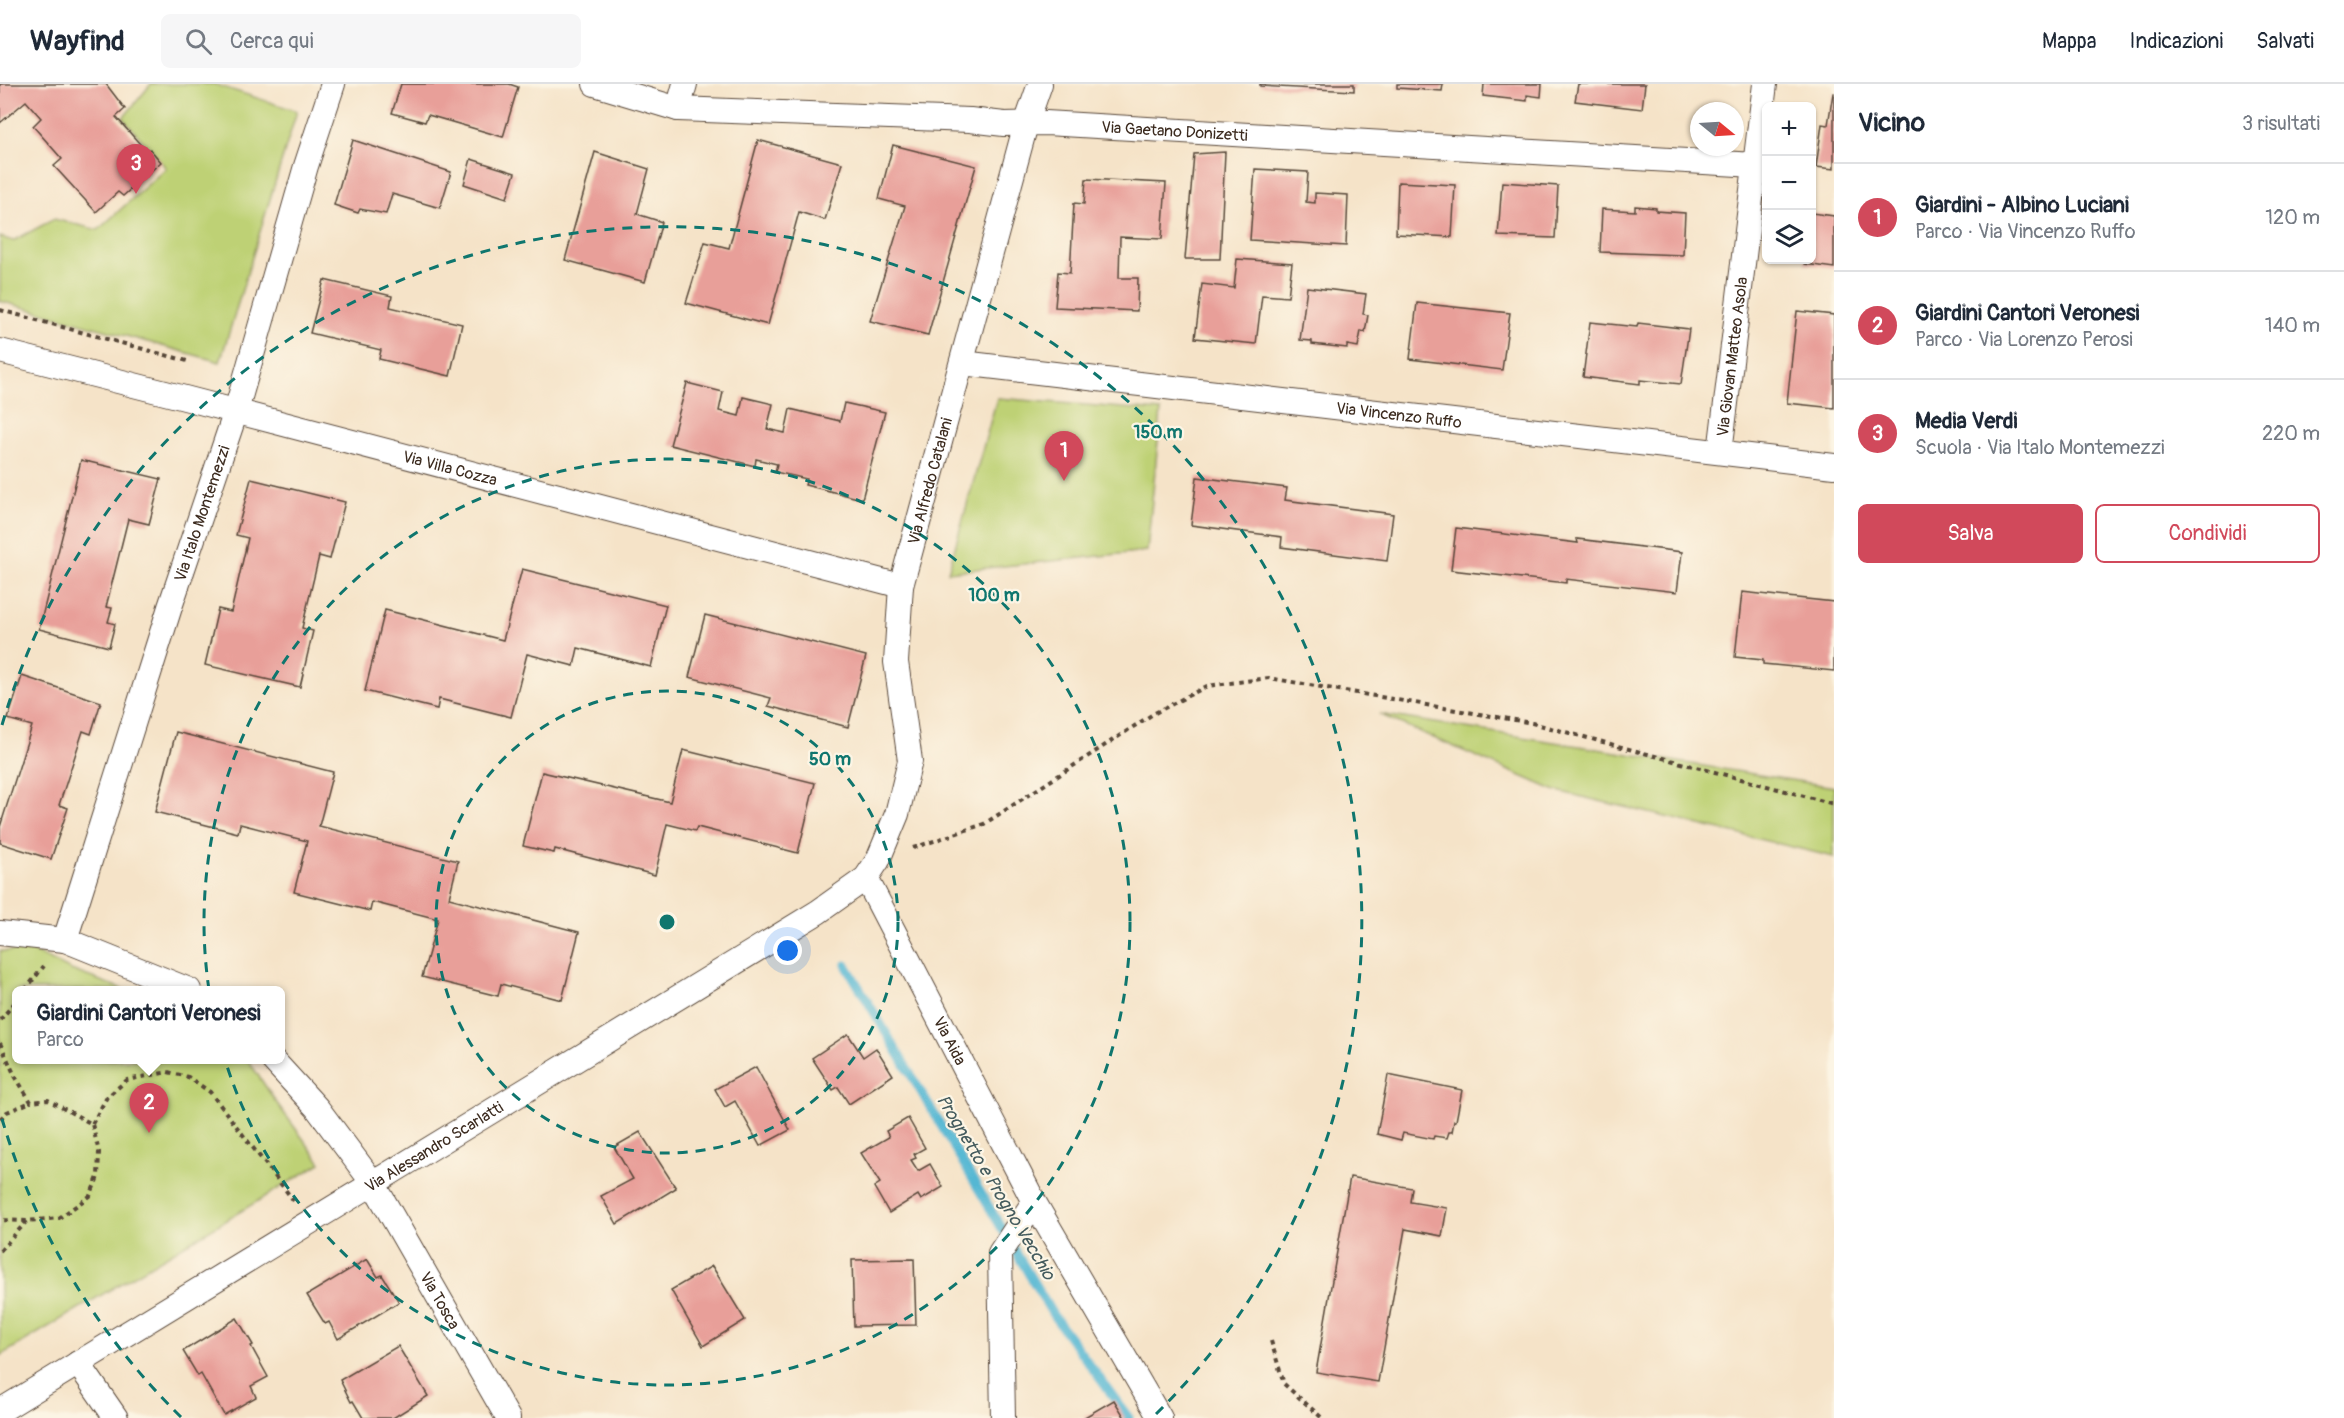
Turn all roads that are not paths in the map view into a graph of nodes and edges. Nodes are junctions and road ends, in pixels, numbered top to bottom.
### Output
1 (333, 84) edge
2 (596, 84) edge
3 (685, 84) edge
4 (1040, 84) edge
5 (1765, 84) edge
6 (678, 109) junction
7 (1026, 124) junction
8 (1755, 165) junction
9 (0, 351) edge
10 (962, 363) junction
11 (236, 411) junction
12 (1720, 452) junction
13 (1834, 466) edge
14 (901, 586) junction
15 (872, 869) junction
16 (0, 933) edge
17 (65, 940) junction
18 (179, 986) edge
19 (277, 1064) edge
20 (373, 1183) junction
21 (1034, 1202) junction
22 (78, 1364) junction
23 (0, 1411) edge
24 (116, 1418) edge
25 (508, 1418) edge
26 (1003, 1418) edge
27 (1160, 1418) edge

1 - 11 street, Via Italo Montemezzi
2 - 6 street, Via Gaetano Donizetti
3 - 6 street
4 - 7 street, Via Alfredo Catalani
5 - 8 street, Via Giovan Matteo Asola
6 - 7 street, Via Gaetano Donizetti
7 - 8 street, Via Gaetano Donizetti
7 - 10 street, Via Alfredo Catalani
8 - 12 street, Via Giovan Matteo Asola
9 - 11 street, Via Villa Cozza
10 - 12 street, Via Vincenzo Ruffo
10 - 14 street, Via Alfredo Catalani
11 - 14 street, Via Villa Cozza
11 - 17 street, Via Italo Montemezzi
12 - 13 street, Via Vincenzo Ruffo
14 - 15 street, Via Alfredo Catalani
15 - 20 street, Via Alessandro Scarlatti
15 - 21 street, Via Aida
16 - 17 street
17 - 18 street
19 - 20 street, Via Tosca
20 - 22 street, Via Alessandro Scarlatti
20 - 25 street, Via Tosca
21 - 26 street
21 - 27 street, Via Aida
22 - 23 street, Via Alessandro Scarlatti
22 - 24 street

